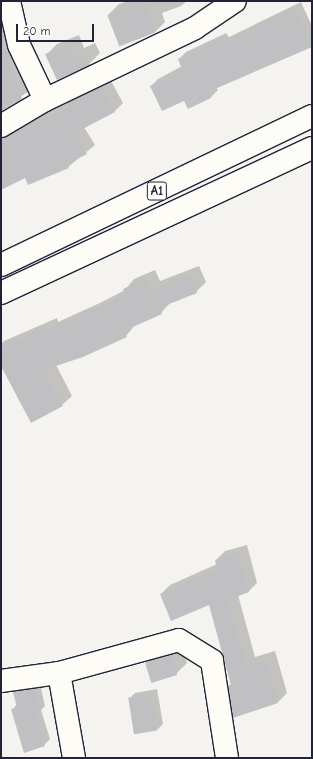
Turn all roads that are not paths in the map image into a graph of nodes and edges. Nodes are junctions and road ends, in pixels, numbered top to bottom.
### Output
1 (9, 1) edge
2 (236, 1) edge
3 (45, 100) junction
4 (312, 116) edge
5 (1, 126) edge
6 (312, 148) edge
7 (1, 265) edge
8 (1, 293) edge
9 (58, 673) junction
10 (1, 681) edge
11 (74, 758) edge
12 (227, 758) edge

1 - 3 main road
2 - 3 main road
3 - 5 main road
4 - 7 main road, A1
6 - 8 main road, A1
9 - 10 main road
9 - 11 main road
9 - 12 main road

